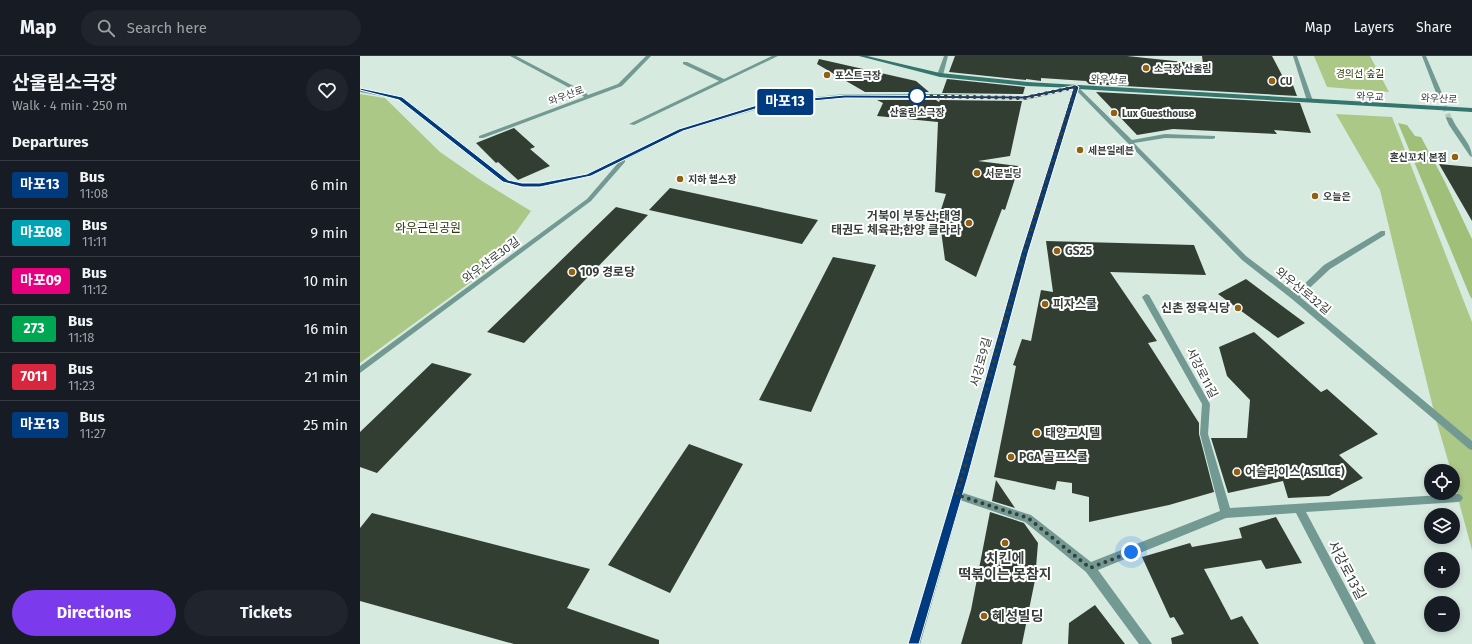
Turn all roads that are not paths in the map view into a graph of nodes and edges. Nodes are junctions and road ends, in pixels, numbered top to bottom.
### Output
1 (512, 56) edge
2 (649, 56) edge
3 (776, 56) edge
4 (861, 56) edge
5 (946, 56) edge
6 (1295, 56) edge
7 (1424, 56) edge
8 (685, 63) dead end
9 (940, 75) junction
10 (724, 81) junction
11 (1076, 87) junction
12 (360, 90) edge
13 (588, 98) junction
14 (1441, 98) tunnel mouth
15 (1310, 101) junction
16 (1334, 103) joint
17 (1405, 106) joint
18 (1472, 110) edge
19 (1450, 122) tunnel mouth
20 (632, 124) dead end
21 (481, 137) dead end
22 (1213, 137) dead end
23 (1131, 142) junction
24 (1472, 155) edge
25 (626, 157) junction
26 (1383, 233) dead end
27 (1146, 296) dead end
28 (1295, 297) junction
29 (360, 370) edge
30 (1472, 446) edge
31 (957, 495) junction
32 (1426, 500) edge
33 (1298, 508) junction
34 (1226, 513) junction
35 (1090, 568) junction
36 (914, 644) edge
37 (1146, 644) edge
38 (1370, 644) edge

1 - 13 street
2 - 13 street, 와우산로
3 - 10 street
4 - 9 street, 와우산로
5 - 9 street
6 - 15 street
7 - 14 street
8 - 10 street
9 - 11 street, 와우산로
10 - 20 street
11 - 15 street, 와우산로
11 - 23 street, 와우산로32길
11 - 25 street, 와우산로30길
11 - 31 street, 서강로9길
12 - 25 street, 와우산로30길
13 - 21 street, 와우산로
15 - 16 street, 와우산로
16 - 17 street, 와우교
17 - 18 street, 와우산로
19 - 24 street
22 - 23 street
23 - 28 street, 와우산로32길
25 - 29 street, 와우산로30길
26 - 28 street
27 - 34 street, 서강로11길
28 - 30 street, 와우산로32길
31 - 35 street
31 - 36 street, 서강로9길
32 - 33 street
33 - 34 street
33 - 38 street, 서강로13길
34 - 35 street
35 - 37 street

